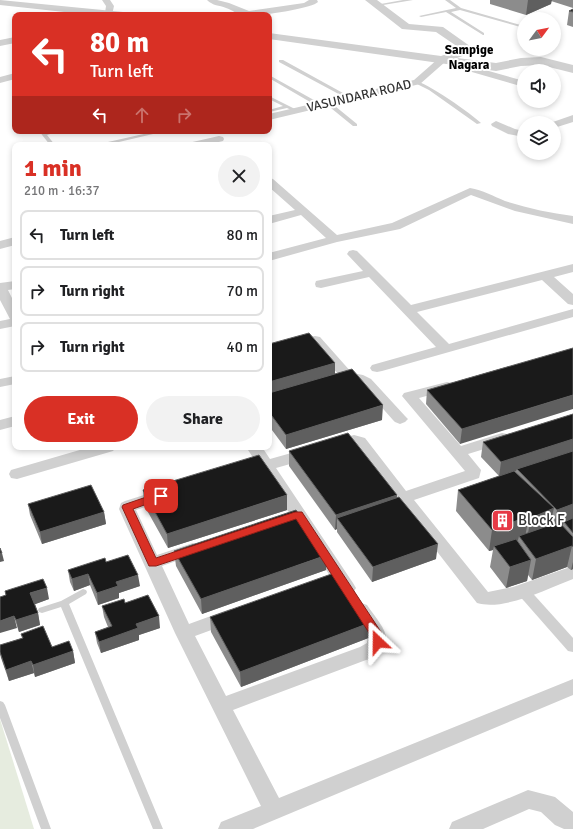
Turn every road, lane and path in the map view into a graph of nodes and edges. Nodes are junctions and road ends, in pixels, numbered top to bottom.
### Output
1 (106, 0) edge
2 (211, 0) edge
3 (313, 0) edge
4 (411, 0) edge
5 (447, 0) edge
6 (0, 2) edge
7 (374, 3) edge
8 (460, 9) junction
9 (447, 11) junction
10 (99, 12) edge
11 (109, 12) edge
12 (240, 12) edge
13 (261, 12) edge
14 (421, 16) dead end
15 (517, 25) edge
16 (482, 34) dead end
17 (272, 36) edge
18 (12, 41) edge
19 (0, 43) edge
20 (442, 60) junction
21 (281, 61) dead end
22 (456, 62) junction
23 (572, 68) edge
24 (12, 77) edge
25 (272, 78) edge
26 (1, 79) edge
27 (417, 82) junction
28 (517, 82) edge
29 (272, 98) edge
30 (350, 98) junction
31 (324, 104) junction
32 (291, 109) junction
33 (272, 111) edge
34 (272, 116) edge
35 (573, 118) edge
36 (561, 122) edge
37 (479, 123) dead end
38 (496, 124) dead end
39 (355, 125) dead end
40 (517, 133) edge
41 (44, 134) edge
42 (150, 134) edge
43 (214, 134) edge
44 (50, 142) edge
45 (112, 142) edge
46 (223, 142) edge
47 (272, 184) edge
48 (303, 211) junction
49 (272, 219) edge
50 (573, 220) edge
51 (336, 239) junction
52 (12, 242) edge
53 (0, 245) edge
54 (353, 254) dead end
55 (272, 256) edge
56 (573, 268) edge
57 (372, 273) junction
58 (544, 276) junction
59 (321, 284) dead end
60 (12, 286) edge
61 (0, 288) edge
62 (573, 301) edge
63 (408, 310) junction
64 (12, 311) edge
65 (573, 313) edge
66 (12, 323) edge
67 (0, 325) edge
68 (300, 344) edge
69 (446, 349) junction
70 (376, 368) dead end
71 (348, 377) junction
72 (12, 381) edge
73 (461, 382) edge
74 (0, 383) edge
75 (320, 385) edge
76 (409, 396) junction
77 (386, 403) junction
78 (400, 419) dead end
79 (12, 422) edge
80 (0, 425) edge
81 (515, 434) edge
82 (98, 450) edge
83 (256, 450) edge
84 (457, 452) junction
85 (266, 465) junction
86 (17, 474) dead end
87 (229, 476) edge
88 (176, 491) edge
89 (403, 498) junction
90 (211, 544) edge
91 (153, 563) junction
92 (573, 572) edge
93 (522, 590) junction
94 (83, 592) dead end
95 (64, 603) junction
96 (42, 610) dead end
97 (243, 611) edge
98 (184, 633) junction
99 (573, 647) edge
100 (573, 687) edge
101 (0, 705) edge
102 (221, 706) junction
103 (275, 811) junction
104 (573, 823) edge
105 (46, 829) edge
106 (158, 829) edge
107 (230, 829) edge
108 (460, 829) edge

1 - 11 street
2 - 12 street
3 - 13 street
4 - 7 lane
5 - 8 lane
6 - 10 street
7 - 20 street
8 - 9 lane
8 - 15 lane
9 - 14 lane
9 - 16 lane
17 - 20 street
18 - 19 street
20 - 22 street
20 - 27 street, VASUNDARA ROAD
21 - 30 lane
22 - 23 street
22 - 28 street
24 - 26 street
25 - 31 lane
27 - 30 street, VASUNDARA ROAD
27 - 37 lane
29 - 32 lane
30 - 31 street, VASUNDARA ROAD
31 - 32 street, VASUNDARA ROAD
31 - 39 lane
32 - 33 lane
32 - 34 street, VASUNDARA ROAD
35 - 36 street
38 - 40 street
41 - 44 lane
42 - 45 lane
43 - 46 street
47 - 48 street
48 - 49 street
48 - 51 street
50 - 51 street
51 - 55 street
52 - 53 street
54 - 57 street
56 - 58 street
57 - 59 street
57 - 63 street
58 - 62 street
58 - 63 street
60 - 61 street
61 - 64 street
63 - 69 street
65 - 69 street
66 - 67 street
68 - 71 street
69 - 70 street
71 - 75 street
71 - 77 street
72 - 74 street
73 - 76 street
76 - 77 street
76 - 84 street
77 - 78 street
79 - 80 street
81 - 84 street
82 - 86 street
83 - 85 street
84 - 89 street
85 - 87 street
85 - 89 street
85 - 102 street
88 - 91 street
89 - 93 street
90 - 91 street
91 - 98 street
92 - 93 street
93 - 99 street
94 - 95 lane
95 - 96 lane
95 - 106 lane
97 - 98 street
98 - 102 street
100 - 103 street
101 - 105 lane
102 - 103 street
103 - 107 street
104 - 108 street

